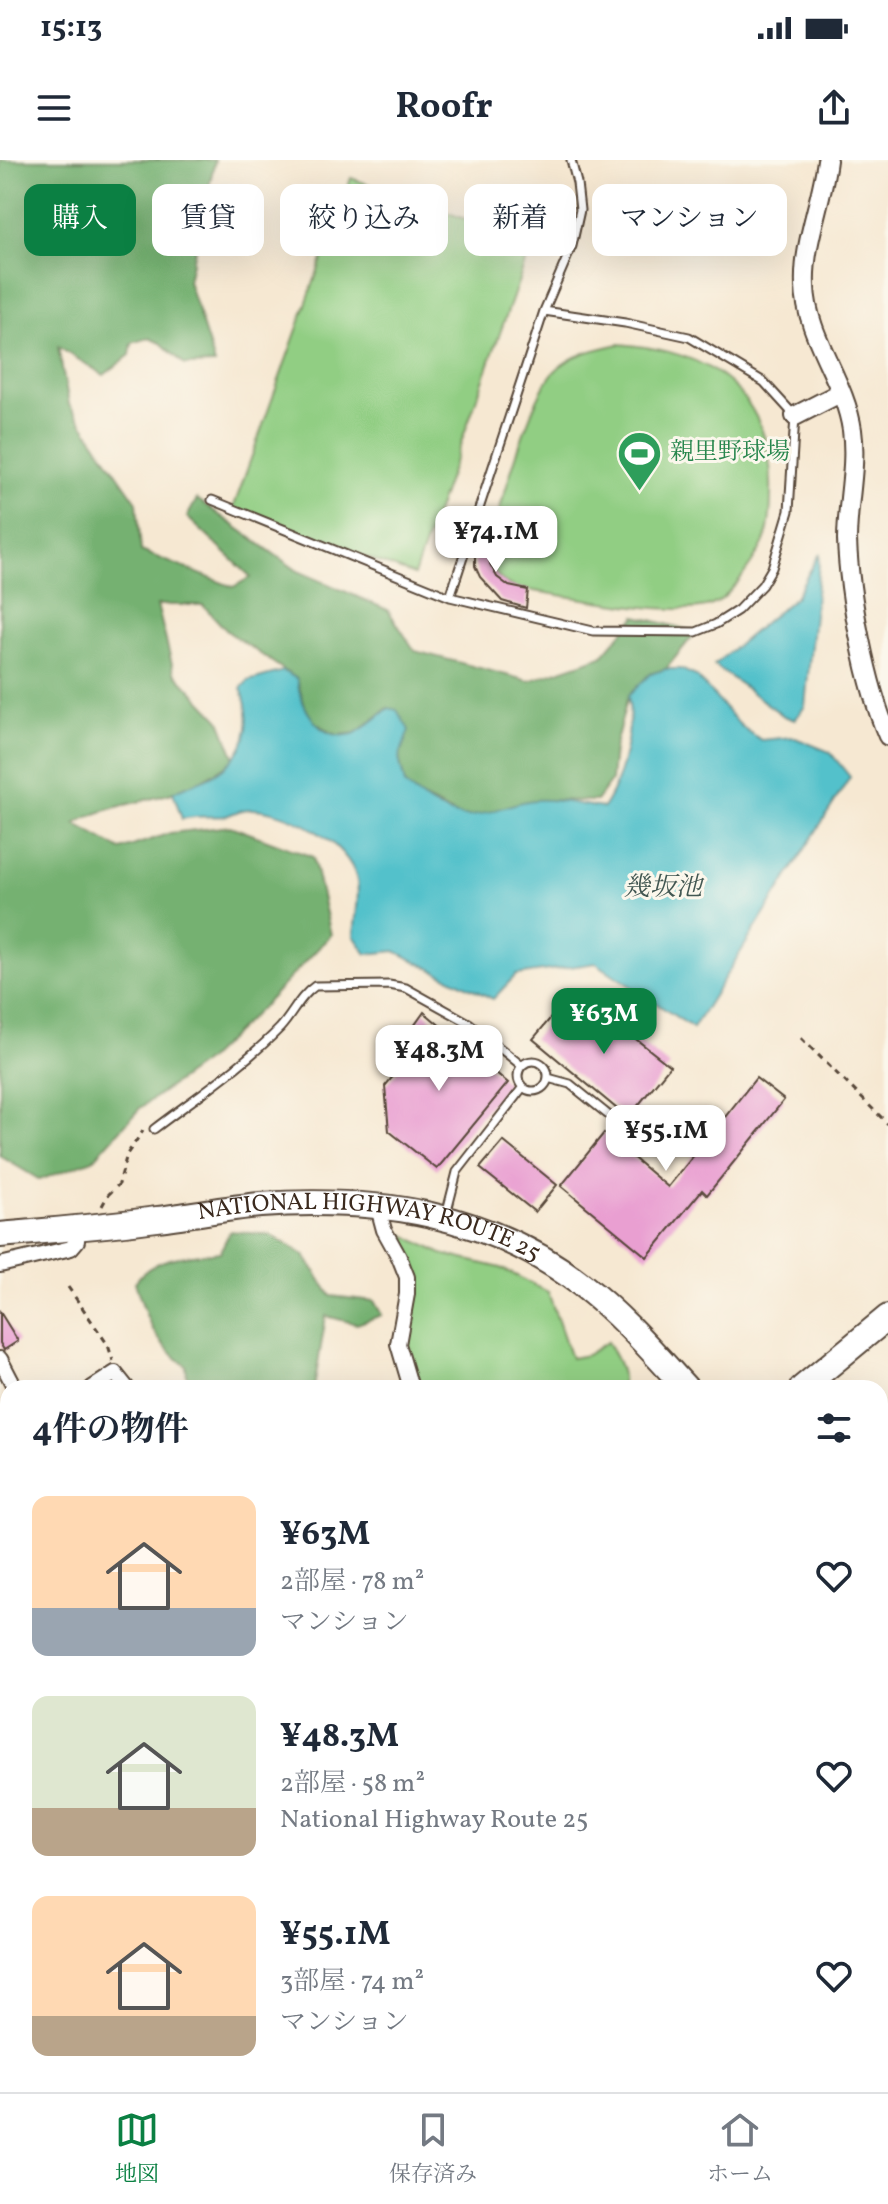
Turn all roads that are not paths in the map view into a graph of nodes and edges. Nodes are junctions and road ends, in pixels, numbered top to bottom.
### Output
1 (571, 160) edge
2 (827, 160) edge
3 (544, 311) junction
4 (840, 393) junction
5 (795, 416) junction
6 (212, 500) dead end
7 (450, 597) junction
8 (888, 736) edge
9 (522, 1066) junction
10 (548, 1078) junction
11 (523, 1087) junction
12 (154, 1129) road end
13 (638, 1139) dead end
14 (377, 1204) junction
15 (446, 1218) junction
16 (86, 1226) junction
17 (0, 1235) edge
18 (0, 1265) edge
19 (888, 1317) edge
20 (0, 1359) edge
21 (11, 1380) edge
22 (104, 1380) edge
23 (121, 1380) edge
24 (409, 1380) edge
25 (678, 1380) edge
26 (812, 1380) edge

1 - 3 lane
2 - 4 street
3 - 5 lane
3 - 7 lane
4 - 5 street
4 - 8 street
5 - 7 lane
6 - 7 lane
9 - 10 lane
9 - 11 lane
9 - 12 lane
10 - 11 lane
10 - 13 lane
11 - 15 lane
14 - 15 main road, NATIONAL HIGHWAY ROUTE 25
14 - 16 main road, NATIONAL HIGHWAY ROUTE 25
14 - 24 street
15 - 25 main road, NATIONAL HIGHWAY ROUTE 25
16 - 17 main road, NATIONAL HIGHWAY ROUTE 25
16 - 18 street
19 - 26 main road
20 - 21 street
22 - 23 street

